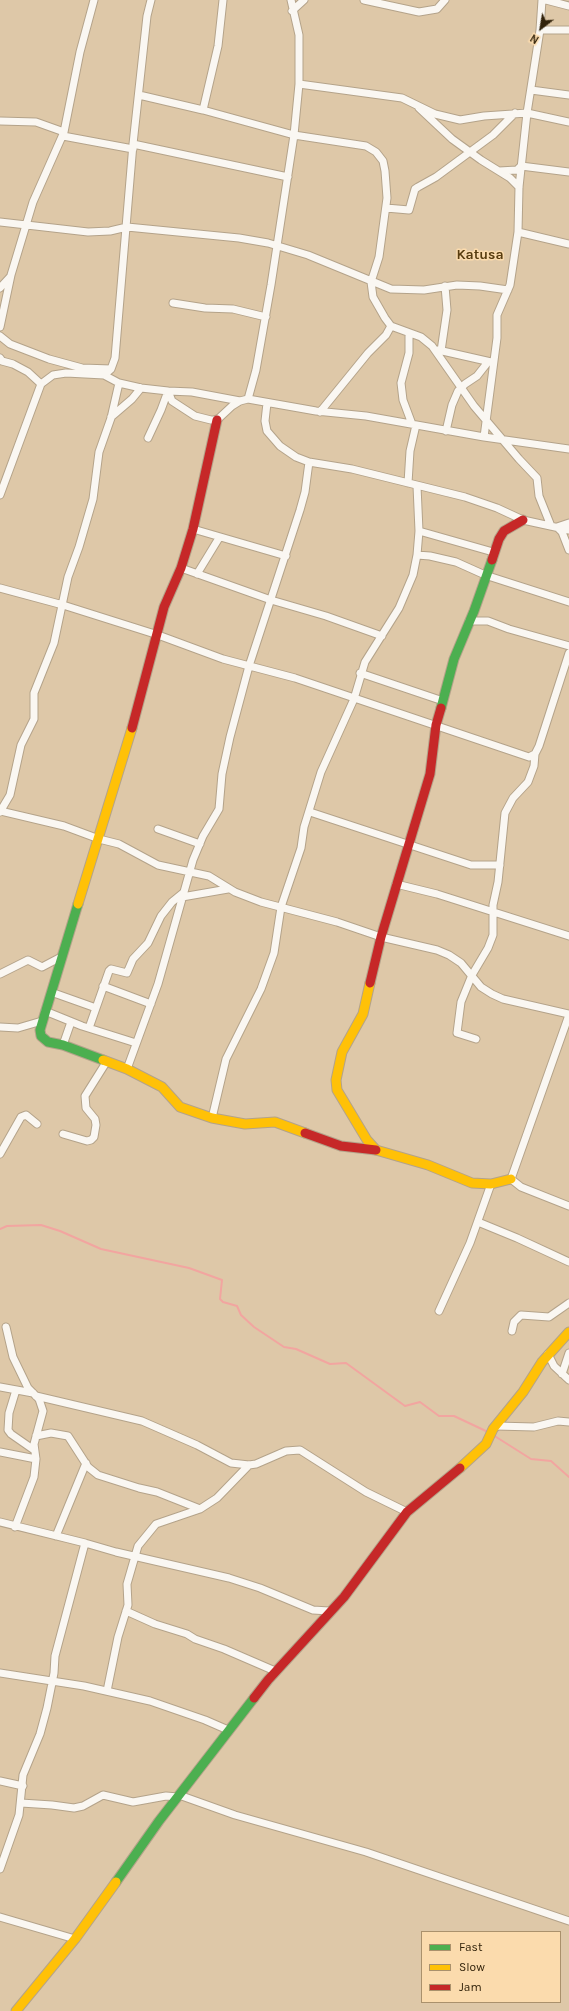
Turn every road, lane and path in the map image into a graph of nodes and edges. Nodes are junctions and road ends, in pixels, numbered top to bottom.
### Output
1 (94, 0) edge
2 (151, 0) edge
3 (223, 0) edge
4 (291, 0) edge
5 (304, 0) edge
6 (364, 0) edge
7 (445, 0) edge
8 (542, 0) edge
9 (546, 0) edge
10 (374, 1) edge
11 (569, 6) edge
12 (292, 11) junction
13 (540, 30) junction
14 (569, 30) edge
15 (299, 84) junction
16 (531, 90) junction
17 (139, 95) junction
18 (569, 95) edge
19 (413, 103) junction
20 (203, 110) junction
21 (527, 113) junction
22 (515, 114) junction
23 (0, 121) edge
24 (569, 122) edge
25 (63, 134) junction
26 (294, 135) junction
27 (133, 146) junction
28 (470, 152) junction
29 (521, 166) junction
30 (499, 171) junction
31 (569, 172) edge
32 (288, 177) junction
33 (519, 187) junction
34 (386, 208) junction
35 (0, 222) edge
36 (27, 226) junction
37 (127, 227) junction
38 (518, 232) junction
39 (569, 244) edge
40 (277, 246) junction
41 (12, 275) junction
42 (371, 282) junction
43 (445, 286) junction
44 (0, 288) edge
45 (508, 290) junction
46 (173, 303) dead end
47 (266, 317) junction
48 (391, 326) junction
49 (0, 327) edge
50 (409, 333) junction
51 (0, 336) edge
52 (438, 350) junction
53 (0, 358) edge
54 (491, 362) junction
55 (111, 369) junction
56 (104, 375) junction
57 (119, 383) junction
58 (42, 384) junction
59 (461, 387) junction
60 (141, 388) junction
61 (168, 391) junction
62 (248, 399) junction
63 (240, 401) junction
64 (267, 403) junction
65 (320, 412) junction
66 (111, 418) junction
67 (486, 419) junction
68 (217, 420) junction
69 (414, 425) junction
70 (446, 431) junction
71 (484, 437) junction
72 (148, 438) dead end
73 (502, 440) junction
74 (569, 449) edge
75 (309, 462) junction
76 (408, 483) junction
77 (417, 486) junction
78 (0, 495) edge
79 (523, 520) junction
80 (569, 523) edge
81 (554, 526) junction
82 (193, 529) junction
83 (569, 530) edge
84 (419, 531) junction
85 (219, 538) junction
86 (569, 550) edge
87 (493, 552) junction
88 (417, 555) junction
89 (286, 556) junction
90 (181, 568) junction
91 (197, 574) junction
92 (485, 575) junction
93 (0, 588) edge
94 (271, 600) junction
95 (569, 602) edge
96 (62, 605) junction
97 (469, 621) junction
98 (158, 635) junction
99 (382, 636) junction
100 (569, 646) edge
101 (569, 653) edge
102 (249, 666) junction
103 (360, 673) junction
104 (354, 699) junction
105 (443, 701) junction
106 (436, 725) junction
107 (535, 754) junction
108 (0, 811) edge
109 (310, 812) junction
110 (158, 829) dead end
111 (99, 839) junction
112 (200, 844) junction
113 (409, 845) junction
114 (500, 865) junction
115 (189, 872) junction
116 (396, 884) junction
117 (228, 888) junction
118 (183, 895) junction
119 (280, 907) junction
120 (493, 913) junction
121 (569, 936) edge
122 (381, 937) junction
123 (61, 957) junction
124 (0, 974) edge
125 (472, 975) junction
126 (103, 986) junction
127 (51, 992) junction
128 (151, 1004) junction
129 (96, 1008) junction
130 (45, 1011) junction
131 (569, 1014) edge
132 (42, 1021) junction
133 (71, 1022) junction
134 (0, 1027) edge
135 (89, 1028) junction
136 (476, 1039) dead end
137 (136, 1043) junction
138 (63, 1045) junction
139 (107, 1061) junction
140 (127, 1069) junction
141 (212, 1118) junction
142 (37, 1124) dead end
143 (63, 1134) dead end
144 (376, 1150) junction
145 (0, 1154) edge
146 (511, 1179) junction
147 (491, 1184) junction
148 (569, 1206) edge
149 (478, 1222) junction
150 (569, 1262) edge
151 (569, 1302) edge
152 (439, 1311) dead end
153 (6, 1327) dead end
154 (512, 1331) dead end
155 (569, 1332) edge
156 (569, 1353) edge
157 (548, 1354) junction
158 (562, 1374) junction
159 (569, 1380) edge
160 (0, 1387) edge
161 (16, 1390) junction
162 (35, 1395) junction
163 (569, 1422) edge
164 (493, 1431) junction
165 (36, 1436) junction
166 (34, 1450) junction
167 (0, 1452) edge
168 (36, 1459) junction
169 (86, 1463) junction
170 (249, 1465) junction
171 (200, 1509) junction
172 (407, 1512) junction
173 (0, 1522) edge
174 (15, 1527) junction
175 (56, 1536) junction
176 (85, 1543) junction
177 (134, 1557) junction
178 (313, 1610) junction
179 (329, 1611) junction
180 (126, 1612) junction
181 (320, 1623) junction
182 (275, 1671) junction
183 (0, 1673) edge
184 (52, 1681) junction
185 (107, 1691) junction
186 (228, 1730) junction
187 (0, 1781) edge
188 (23, 1786) junction
189 (179, 1796) junction
190 (20, 1803) junction
191 (3, 1851) edge
192 (0, 1869) edge
193 (0, 1917) edge
194 (569, 1921) edge
195 (75, 1939) junction
196 (16, 2011) edge

1 - 25 street
2 - 17 street
3 - 20 street
4 - 12 street
5 - 12 street
6 - 10 street
7 - 10 street
8 - 13 street
9 - 11 street
12 - 15 street
13 - 14 street
13 - 16 street
15 - 19 street
15 - 26 street
16 - 18 street
16 - 21 street
17 - 20 street
17 - 27 street
19 - 22 street
19 - 28 street
20 - 26 street
21 - 22 street
21 - 24 street
21 - 29 street
22 - 28 street
23 - 25 street
25 - 27 street
25 - 36 street
26 - 32 street
26 - 34 street
27 - 32 street
27 - 37 street
28 - 30 street
28 - 34 street
29 - 30 street
29 - 31 street
29 - 33 street
30 - 33 street
32 - 40 street
33 - 38 street
34 - 42 street
35 - 36 street
36 - 37 street
36 - 41 street
37 - 40 street
37 - 55 street
38 - 39 street
38 - 45 street
40 - 42 street
40 - 47 street
41 - 44 street
41 - 49 street
42 - 43 street
42 - 48 street
43 - 45 street
43 - 52 street
45 - 54 street
46 - 47 street
47 - 62 street
48 - 50 street
48 - 65 street
50 - 52 street
50 - 69 street
51 - 55 street
52 - 54 street
52 - 59 street
53 - 58 street
54 - 59 street
54 - 67 street
55 - 56 street
56 - 57 street
56 - 58 street
57 - 60 street
57 - 66 street
58 - 78 street
59 - 67 street
59 - 70 street
60 - 61 street
60 - 66 street
61 - 63 street
61 - 68 street
61 - 72 street
62 - 63 street
62 - 64 street
63 - 68 street
64 - 65 street
64 - 75 street
65 - 69 street
66 - 96 street
67 - 71 street
67 - 73 street
68 - 82 street
69 - 70 street
69 - 76 street
70 - 71 street
71 - 73 street
73 - 74 street
73 - 81 street
75 - 76 street
75 - 89 street
76 - 77 street
77 - 79 street
77 - 84 street
79 - 81 street
79 - 87 street
80 - 81 street
81 - 83 street
81 - 86 street
82 - 85 street
82 - 90 street
84 - 87 street
84 - 88 street
85 - 89 street
85 - 91 street
87 - 92 street
88 - 92 street
88 - 99 street
89 - 94 street
90 - 91 street
90 - 98 street
91 - 94 street
92 - 95 street
92 - 97 street
93 - 96 street
94 - 99 street
94 - 102 street
96 - 98 street
96 - 108 street
97 - 100 street
97 - 105 street
98 - 102 street
98 - 111 street
99 - 103 street
101 - 107 street
102 - 104 street
102 - 112 street
103 - 104 street
103 - 105 street
104 - 106 street
104 - 109 street
105 - 106 street
106 - 107 street
106 - 113 street
107 - 114 street
108 - 111 street
109 - 113 street
109 - 119 street
110 - 112 street
111 - 115 street
111 - 123 street
112 - 115 street
113 - 114 street
113 - 116 street
114 - 120 street
115 - 117 street
115 - 118 street
116 - 120 street
116 - 122 street
117 - 118 street
117 - 119 street
118 - 126 street
118 - 128 street
119 - 122 street
119 - 141 street
120 - 121 street
120 - 125 street
122 - 125 street
122 - 144 street
123 - 124 street
123 - 127 street
125 - 131 street
125 - 136 street
126 - 128 street
126 - 129 street
127 - 129 street
127 - 130 street
128 - 137 street
129 - 135 street
130 - 132 street
130 - 133 street
131 - 146 street
132 - 134 street
132 - 138 street
133 - 135 street
133 - 138 street
135 - 137 street
137 - 140 street
138 - 139 street
139 - 140 street
139 - 143 street
140 - 141 street
141 - 144 street
142 - 145 street
144 - 147 street
146 - 147 street
146 - 148 street
147 - 149 street
149 - 150 street
149 - 152 street
151 - 154 street
153 - 162 street
155 - 157 street
156 - 158 street
157 - 158 street
157 - 164 street
158 - 159 street
160 - 161 street
161 - 162 street
161 - 166 street
162 - 165 street
162 - 170 street
163 - 164 street
164 - 172 street
165 - 166 street
165 - 169 street
166 - 168 street
167 - 168 street
168 - 174 street
169 - 171 street
169 - 175 street
170 - 171 street
170 - 172 street
171 - 177 street
172 - 179 street
173 - 174 street
174 - 175 street
175 - 176 street
176 - 177 street
176 - 184 street
177 - 178 street
177 - 180 street
178 - 179 street
178 - 181 street
179 - 181 street
180 - 182 street
180 - 185 street
181 - 182 street
182 - 186 street
183 - 184 street
184 - 185 street
184 - 188 street
185 - 186 street
186 - 189 street
187 - 188 street
188 - 190 street
189 - 190 street
189 - 194 street
189 - 195 street
190 - 191 street
191 - 192 street
193 - 195 street
195 - 196 street

